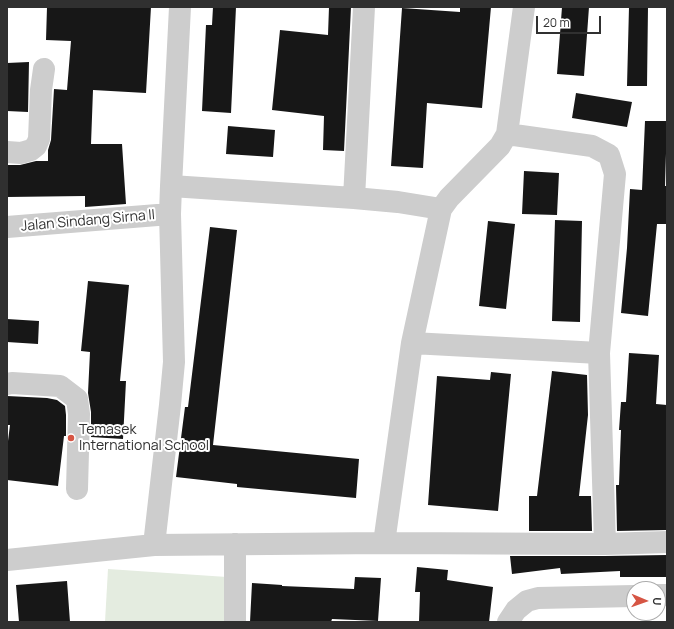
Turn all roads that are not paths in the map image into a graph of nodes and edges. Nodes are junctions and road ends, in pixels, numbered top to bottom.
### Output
1 (180, 7) edge
2 (364, 7) edge
3 (524, 7) edge
4 (44, 70) dead end
5 (507, 134) junction
6 (7, 152) edge
7 (171, 186) junction
8 (354, 198) junction
9 (441, 209) junction
10 (170, 214) junction
11 (7, 228) edge
12 (412, 342) junction
13 (599, 353) junction
14 (7, 384) edge
15 (77, 489) dead end
16 (667, 542) edge
17 (384, 543) junction
18 (236, 544) junction
19 (605, 544) junction
20 (154, 545) junction
21 (7, 560) edge
22 (626, 596) edge
23 (235, 622) edge
24 (508, 622) edge

1 - 7 street
2 - 8 street
3 - 5 street
4 - 6 street
5 - 9 street
5 - 13 street
7 - 8 street
7 - 10 street
8 - 9 street
9 - 12 street
10 - 11 street, Jalan Sindang Sirna II
10 - 20 street
12 - 13 street
12 - 17 street
13 - 19 street
14 - 15 street
16 - 19 street
17 - 18 street
17 - 19 street
18 - 20 street
18 - 23 street
20 - 21 street
22 - 24 street

